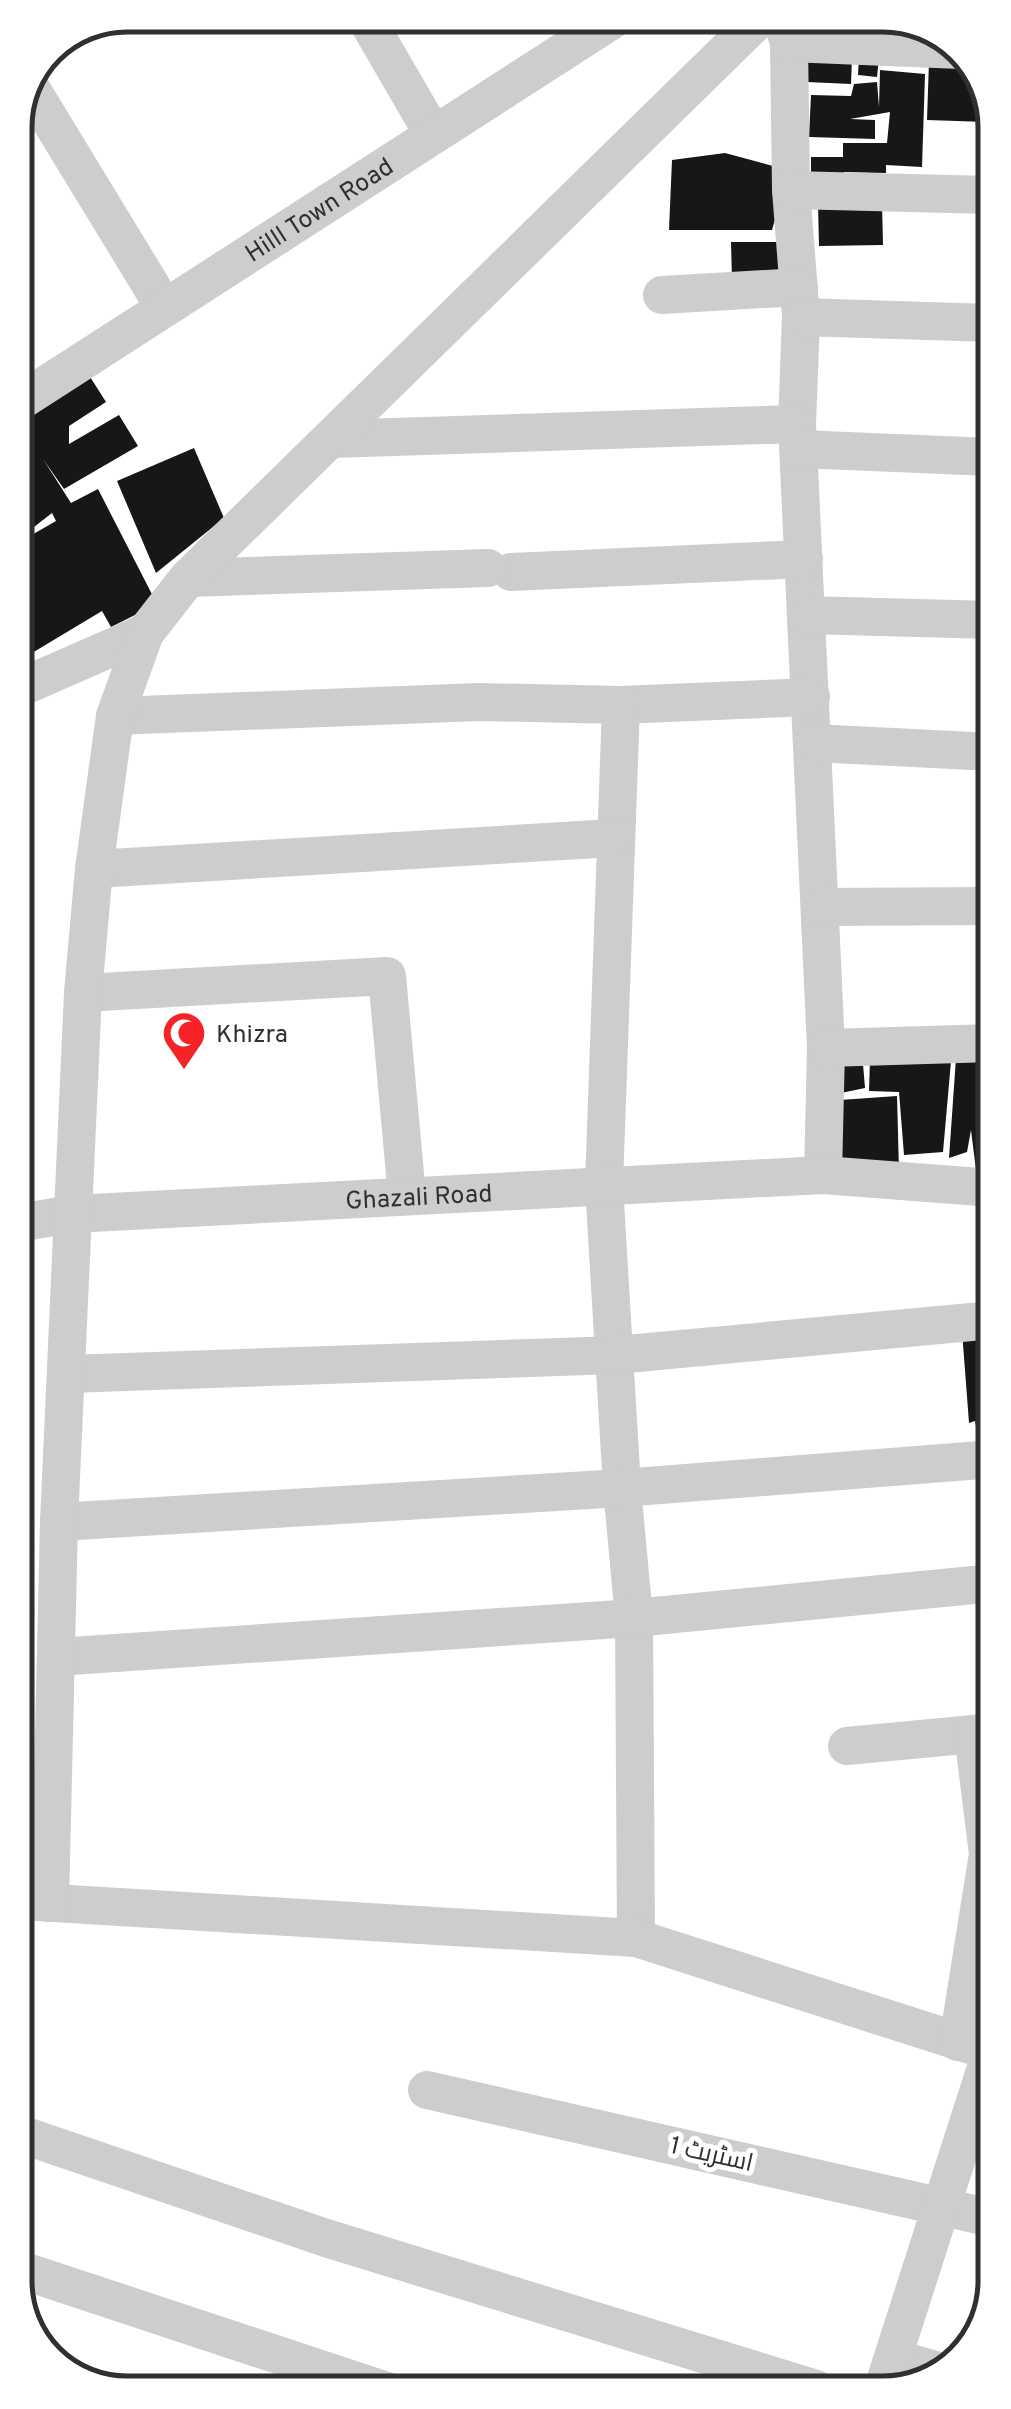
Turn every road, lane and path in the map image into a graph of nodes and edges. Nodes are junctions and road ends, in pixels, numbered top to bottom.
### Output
1 (374, 32) edge
2 (592, 33) edge
3 (745, 33) edge
4 (792, 34) edge
5 (933, 47) edge
6 (37, 99) edge
7 (432, 134) junction
8 (791, 190) junction
9 (978, 195) edge
10 (662, 295) dead end
11 (800, 302) junction
12 (164, 307) junction
13 (978, 322) edge
14 (33, 382) edge
15 (798, 436) junction
16 (331, 440) junction
17 (978, 456) edge
18 (804, 559) junction
19 (188, 578) junction
20 (806, 615) junction
21 (978, 620) edge
22 (145, 633) junction
23 (33, 682) edge
24 (811, 697) junction
25 (621, 705) junction
26 (115, 716) junction
27 (814, 743) junction
28 (978, 751) edge
29 (614, 838) junction
30 (94, 869) junction
31 (978, 906) edge
32 (820, 908) junction
33 (82, 992) junction
34 (978, 1043) edge
35 (826, 1048) junction
36 (823, 1175) junction
37 (604, 1184) junction
38 (978, 1187) edge
39 (407, 1196) junction
40 (72, 1214) junction
41 (32, 1221) edge
42 (978, 1321) edge
43 (616, 1354) junction
44 (68, 1374) junction
45 (978, 1461) edge
46 (622, 1488) junction
47 (59, 1522) junction
48 (978, 1585) edge
49 (634, 1618) junction
50 (56, 1658) junction
51 (978, 1734) edge
52 (847, 1746) dead end
53 (35, 1902) edge
54 (636, 1938) junction
55 (978, 2048) edge
56 (978, 2061) edge
57 (427, 2090) dead end
58 (32, 2138) edge
59 (942, 2204) junction
60 (978, 2214) edge
61 (32, 2274) edge
62 (888, 2373) edge
63 (342, 2376) edge
64 (774, 2376) edge

1 - 7 street
2 - 7 street, Hilll Town Road
3 - 16 street
4 - 5 street
4 - 8 street
6 - 12 street
7 - 12 street, Hilll Town Road
8 - 9 street
8 - 11 street
10 - 11 street
11 - 13 street
11 - 15 street
12 - 14 street, Hilll Town Road
15 - 16 street
15 - 17 street
15 - 18 street
16 - 19 street
18 - 19 street
18 - 20 street
19 - 22 street
20 - 21 street
20 - 24 street
22 - 23 street
22 - 26 street
24 - 25 street
24 - 27 street
25 - 26 street
25 - 29 street
26 - 30 street
27 - 28 street
27 - 32 street
29 - 30 street
29 - 37 street
30 - 33 street
31 - 32 street
32 - 35 street
33 - 39 street
33 - 40 street
34 - 35 street
35 - 36 street
36 - 37 street, Ghazali Road
36 - 38 street, Ghazali Road
37 - 39 street, Ghazali Road
37 - 43 street
39 - 40 street, Ghazali Road
40 - 41 street, Ghazali Road
40 - 44 street
42 - 43 street
43 - 44 street
43 - 46 street
44 - 47 street
45 - 46 street
46 - 47 street
46 - 49 street
47 - 50 street
48 - 49 street
49 - 50 street
49 - 54 street
50 - 53 street
51 - 52 street
53 - 54 street
54 - 55 street
56 - 59 street
57 - 59 street, اسٹریٹ 1
58 - 64 street
59 - 60 street, اسٹریٹ 1
59 - 62 street
61 - 63 street

